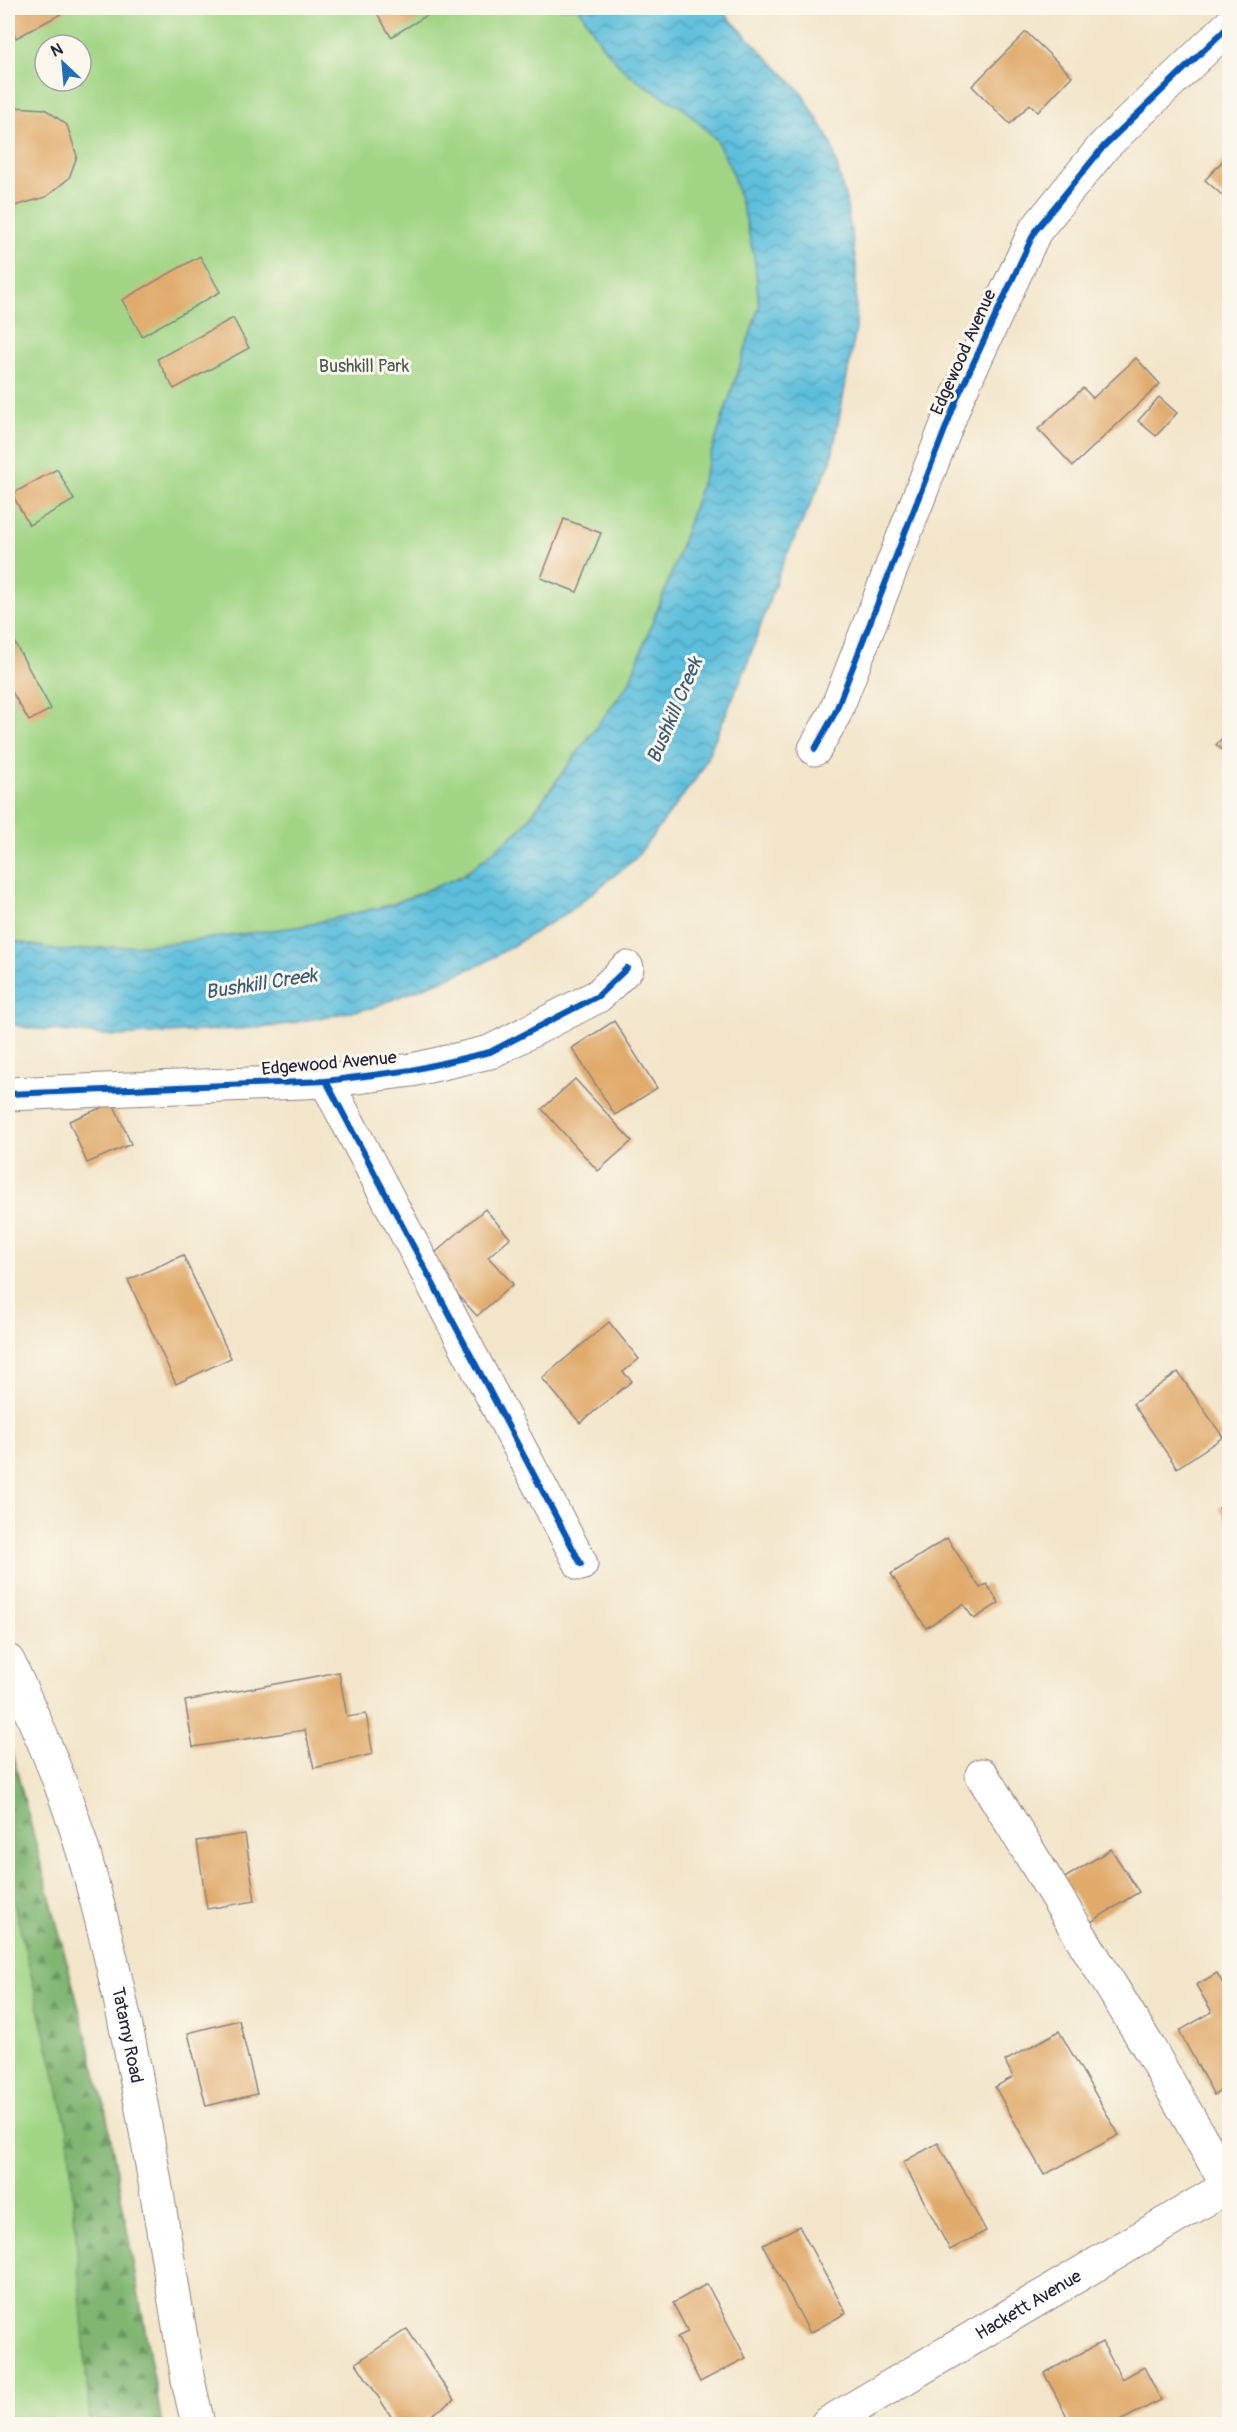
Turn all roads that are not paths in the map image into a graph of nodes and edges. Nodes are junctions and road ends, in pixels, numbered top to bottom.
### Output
1 (1230, 26) edge
2 (815, 749) dead end
3 (627, 968) dead end
4 (326, 1081) junction
5 (8, 1094) edge
6 (581, 1564) dead end
7 (8, 1661) edge
8 (982, 1775) dead end
9 (1229, 2186) edge
10 (198, 2424) edge
11 (827, 2424) edge

1 - 2 street, Edgewood Avenue
3 - 4 street, Edgewood Avenue
4 - 5 street, Edgewood Avenue
4 - 6 street
7 - 10 street, Tatamy Road
8 - 9 street
9 - 11 street, Hackett Avenue

